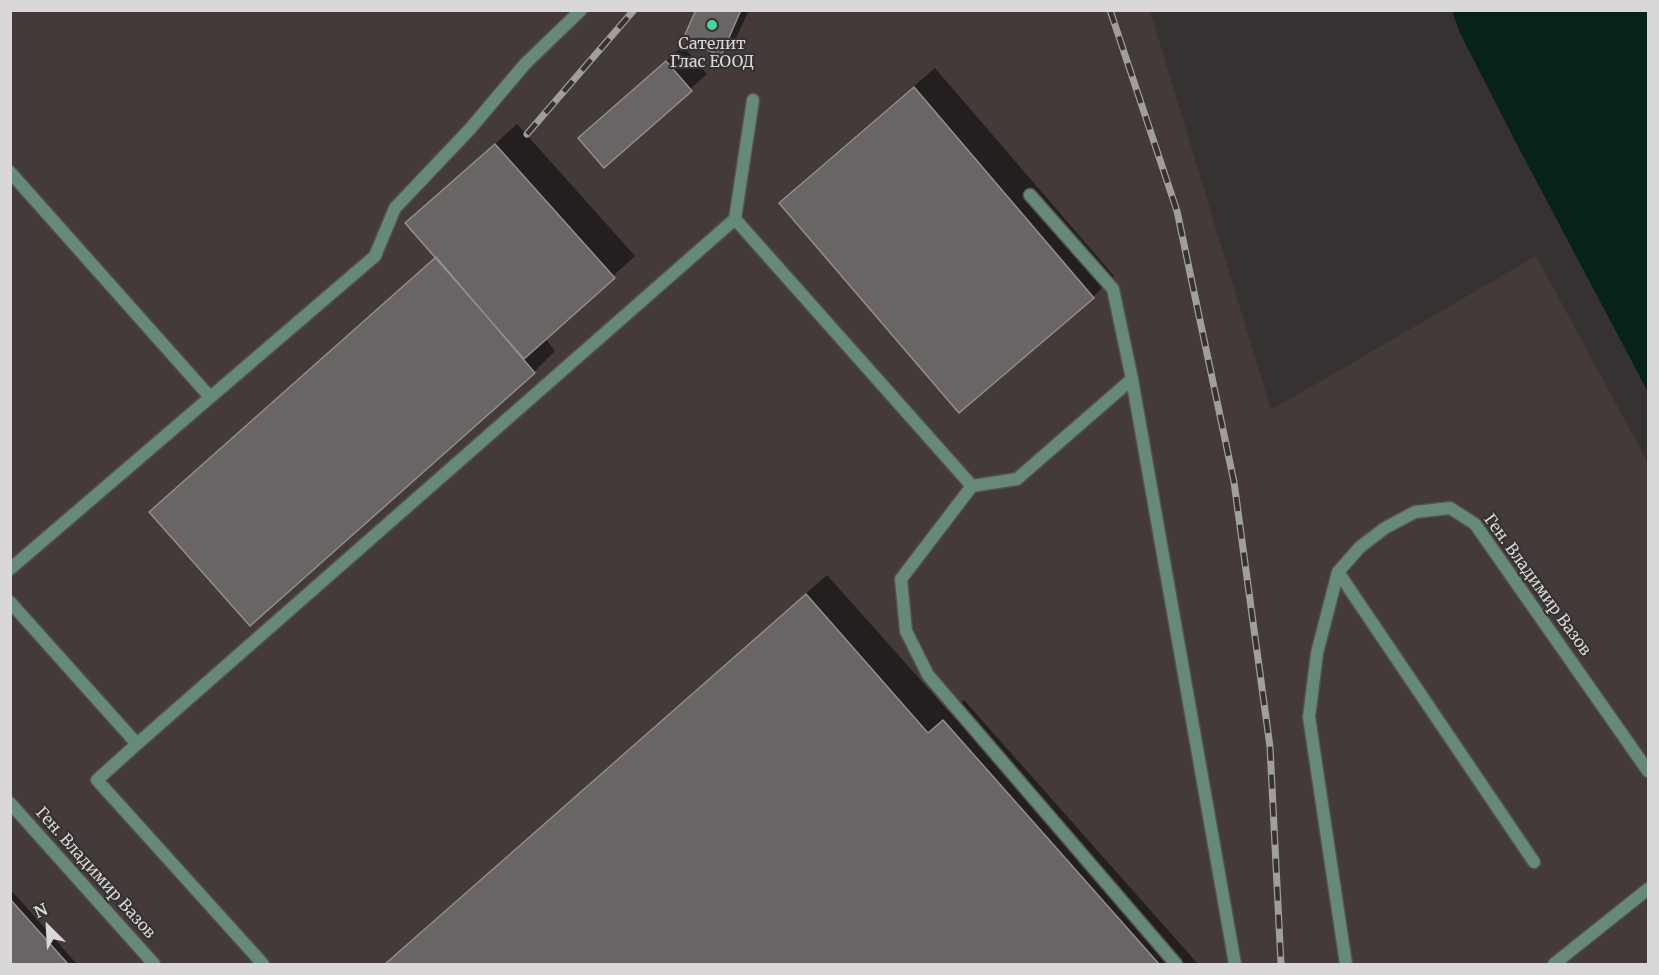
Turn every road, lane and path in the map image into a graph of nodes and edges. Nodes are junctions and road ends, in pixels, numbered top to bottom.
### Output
1 (581, 10) edge
2 (753, 100) dead end
3 (10, 172) edge
4 (1030, 195) dead end
5 (735, 219) junction
6 (1132, 380) junction
7 (210, 397) junction
8 (972, 486) junction
9 (10, 568) edge
10 (1338, 572) junction
11 (10, 602) edge
12 (137, 744) junction
13 (1648, 771) edge
14 (10, 803) edge
15 (1533, 862) dead end
16 (1648, 889) edge
17 (154, 964) edge
18 (263, 964) edge
19 (1176, 964) edge
20 (1235, 964) edge
21 (1346, 964) edge
22 (1554, 964) edge

1 - 7 street
2 - 5 street
3 - 7 street
4 - 6 street
5 - 8 street
5 - 12 street
6 - 8 street
6 - 20 street
7 - 9 street
8 - 19 street
10 - 13 street, Ген. Владимир Вазов
10 - 15 street
10 - 21 street, Ген. Владимир Вазов
11 - 12 street
12 - 18 street
14 - 17 street, Ген. Владимир Вазов
16 - 22 street

